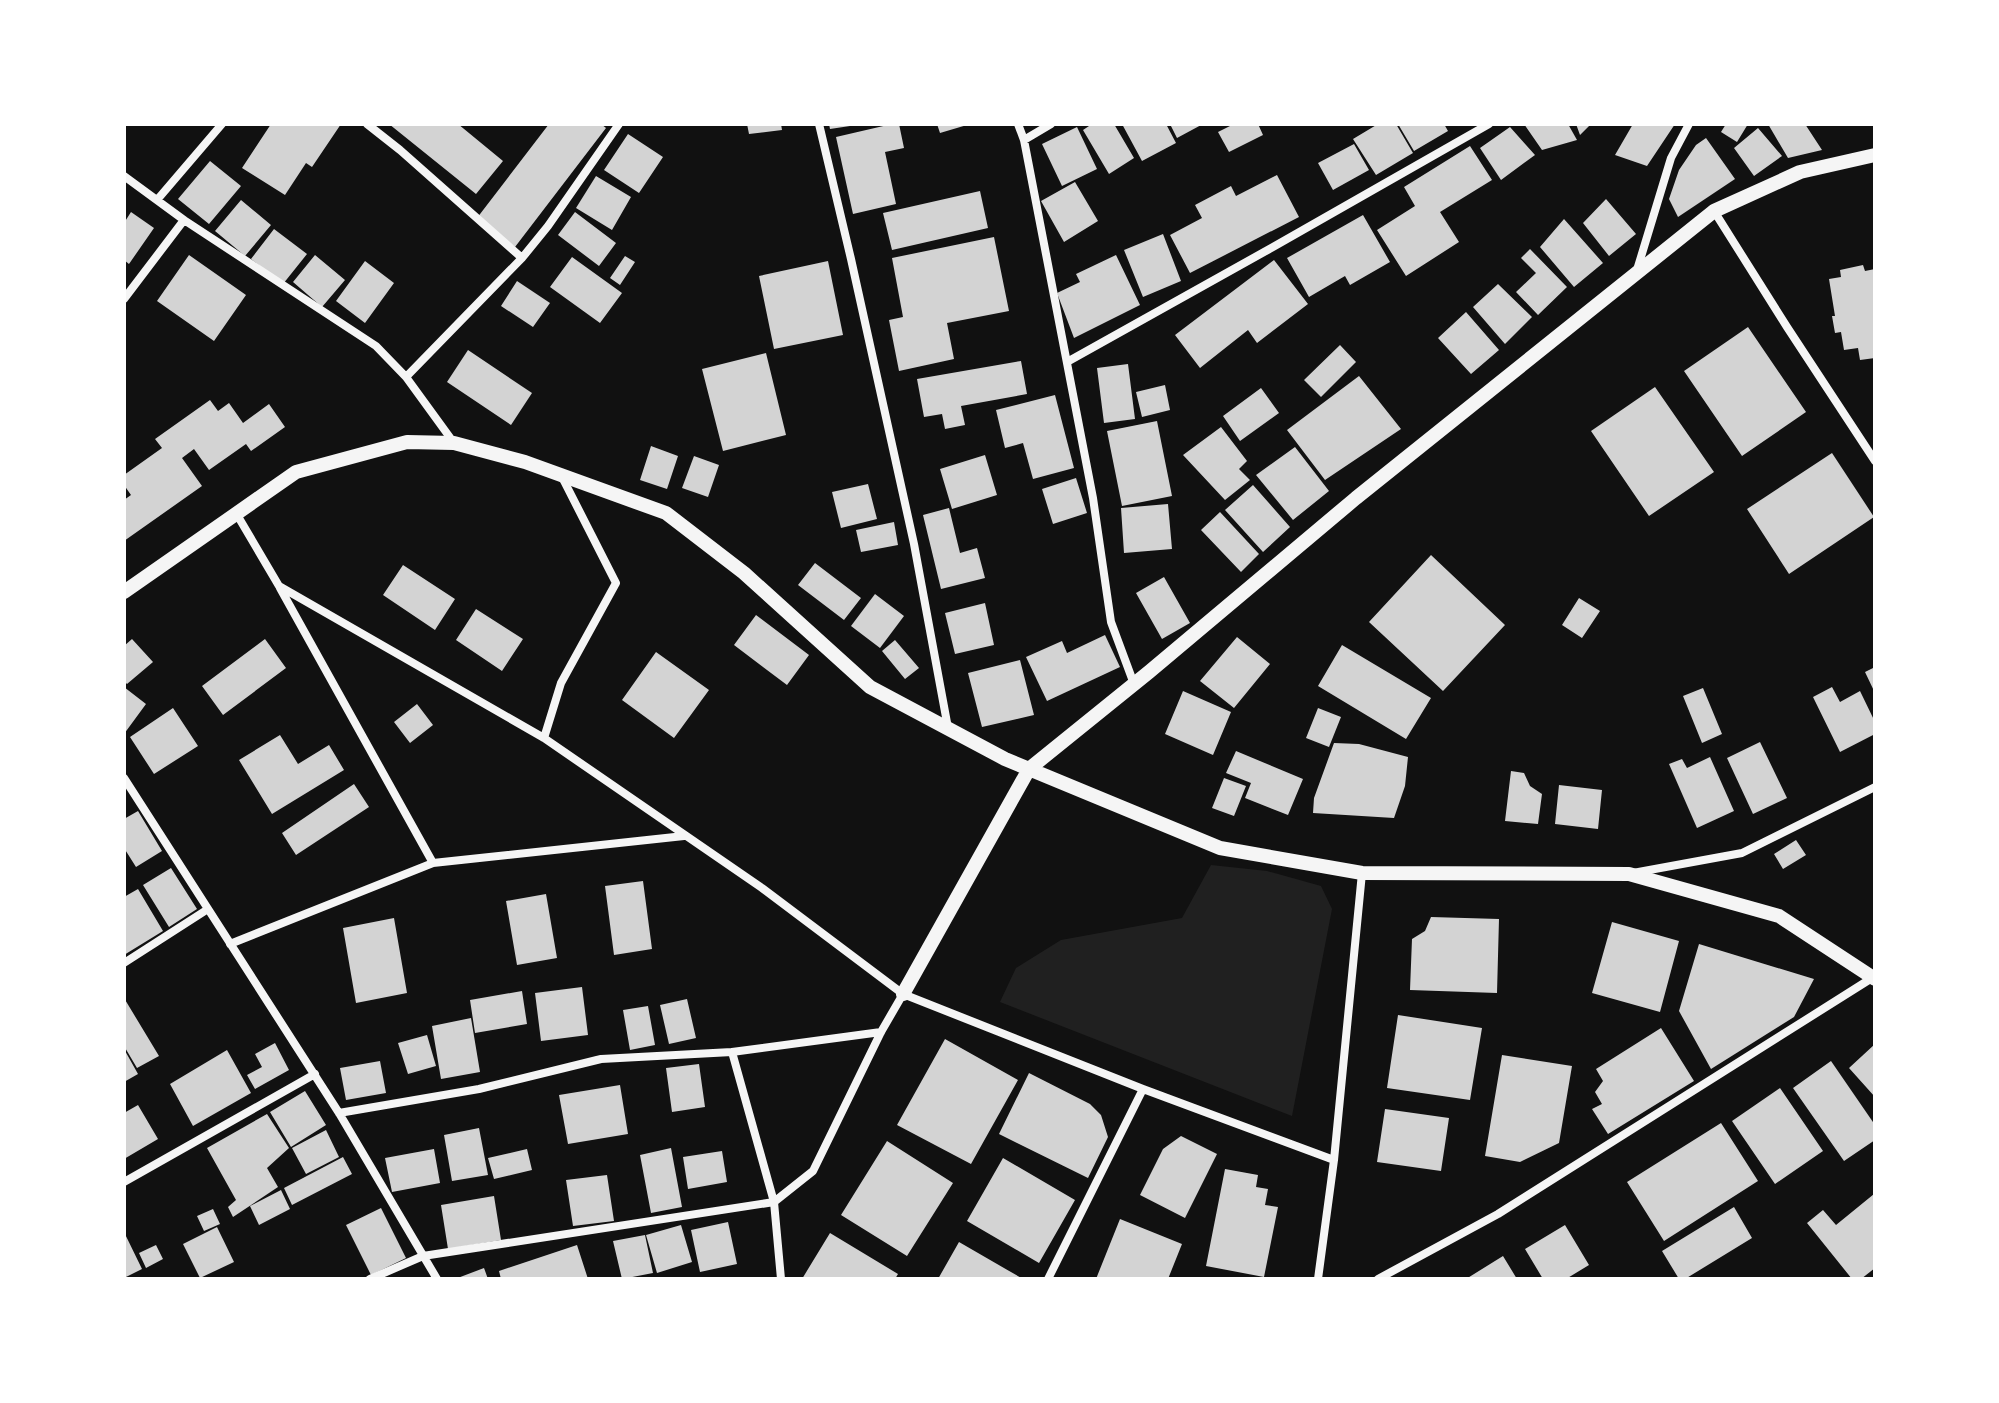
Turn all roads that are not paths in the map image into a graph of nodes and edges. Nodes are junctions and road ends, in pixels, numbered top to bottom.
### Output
1 (222, 124) edge
2 (367, 124) edge
3 (619, 124) edge
4 (819, 124) edge
5 (1018, 124) edge
6 (1051, 124) edge
7 (1489, 124) edge
8 (1689, 124) edge
9 (1024, 140) junction
10 (1875, 155) edge
11 (124, 176) edge
12 (157, 200) junction
13 (1714, 211) junction
14 (184, 220) junction
15 (522, 258) junction
16 (1636, 274) junction
17 (124, 299) edge
18 (1067, 362) junction
19 (406, 377) junction
20 (454, 443) junction
21 (1875, 461) edge
22 (561, 475) junction
23 (236, 513) junction
24 (279, 586) junction
25 (124, 592) edge
26 (1134, 684) junction
27 (948, 729) junction
28 (544, 738) junction
29 (1029, 769) junction
30 (124, 778) edge
31 (1875, 787) edge
32 (685, 836) junction
33 (433, 863) junction
34 (1362, 873) junction
35 (1629, 874) junction
36 (208, 909) junction
37 (230, 944) junction
38 (124, 963) edge
39 (1874, 979) edge
40 (903, 994) junction
41 (881, 1032) junction
42 (732, 1052) junction
43 (315, 1074) junction
44 (1143, 1089) junction
45 (339, 1113) junction
46 (1334, 1160) junction
47 (124, 1182) edge
48 (774, 1202) junction
49 (423, 1256) junction
50 (370, 1279) edge
51 (437, 1279) edge
52 (781, 1279) edge
53 (1048, 1279) edge
54 (1318, 1279) edge
55 (1378, 1279) edge

1 - 12 street
2 - 15 street
3 - 15 street
4 - 27 street
5 - 9 street
6 - 9 street
7 - 18 street
8 - 16 street
9 - 18 street
10 - 13 street
11 - 12 street
12 - 14 street
13 - 16 street
13 - 21 street
14 - 17 street
14 - 19 street
15 - 19 street
16 - 26 street
18 - 26 street
19 - 20 street
20 - 22 street
20 - 23 street
22 - 27 street
22 - 28 street
23 - 24 street
23 - 25 street
24 - 28 street
24 - 33 street
26 - 29 street
27 - 29 street
28 - 32 street
29 - 34 street
29 - 40 street
30 - 36 street
31 - 35 street
32 - 33 street
32 - 40 street
33 - 37 street
34 - 35 street
34 - 46 street
35 - 39 street
36 - 37 street
36 - 38 street
37 - 43 street
39 - 55 street
40 - 41 street
40 - 44 street
41 - 42 street
41 - 48 street
42 - 45 street
42 - 48 street
43 - 45 street
43 - 47 street
44 - 46 street
44 - 53 street
45 - 49 street
46 - 54 street
48 - 49 street
48 - 52 street
49 - 50 street
49 - 51 street

